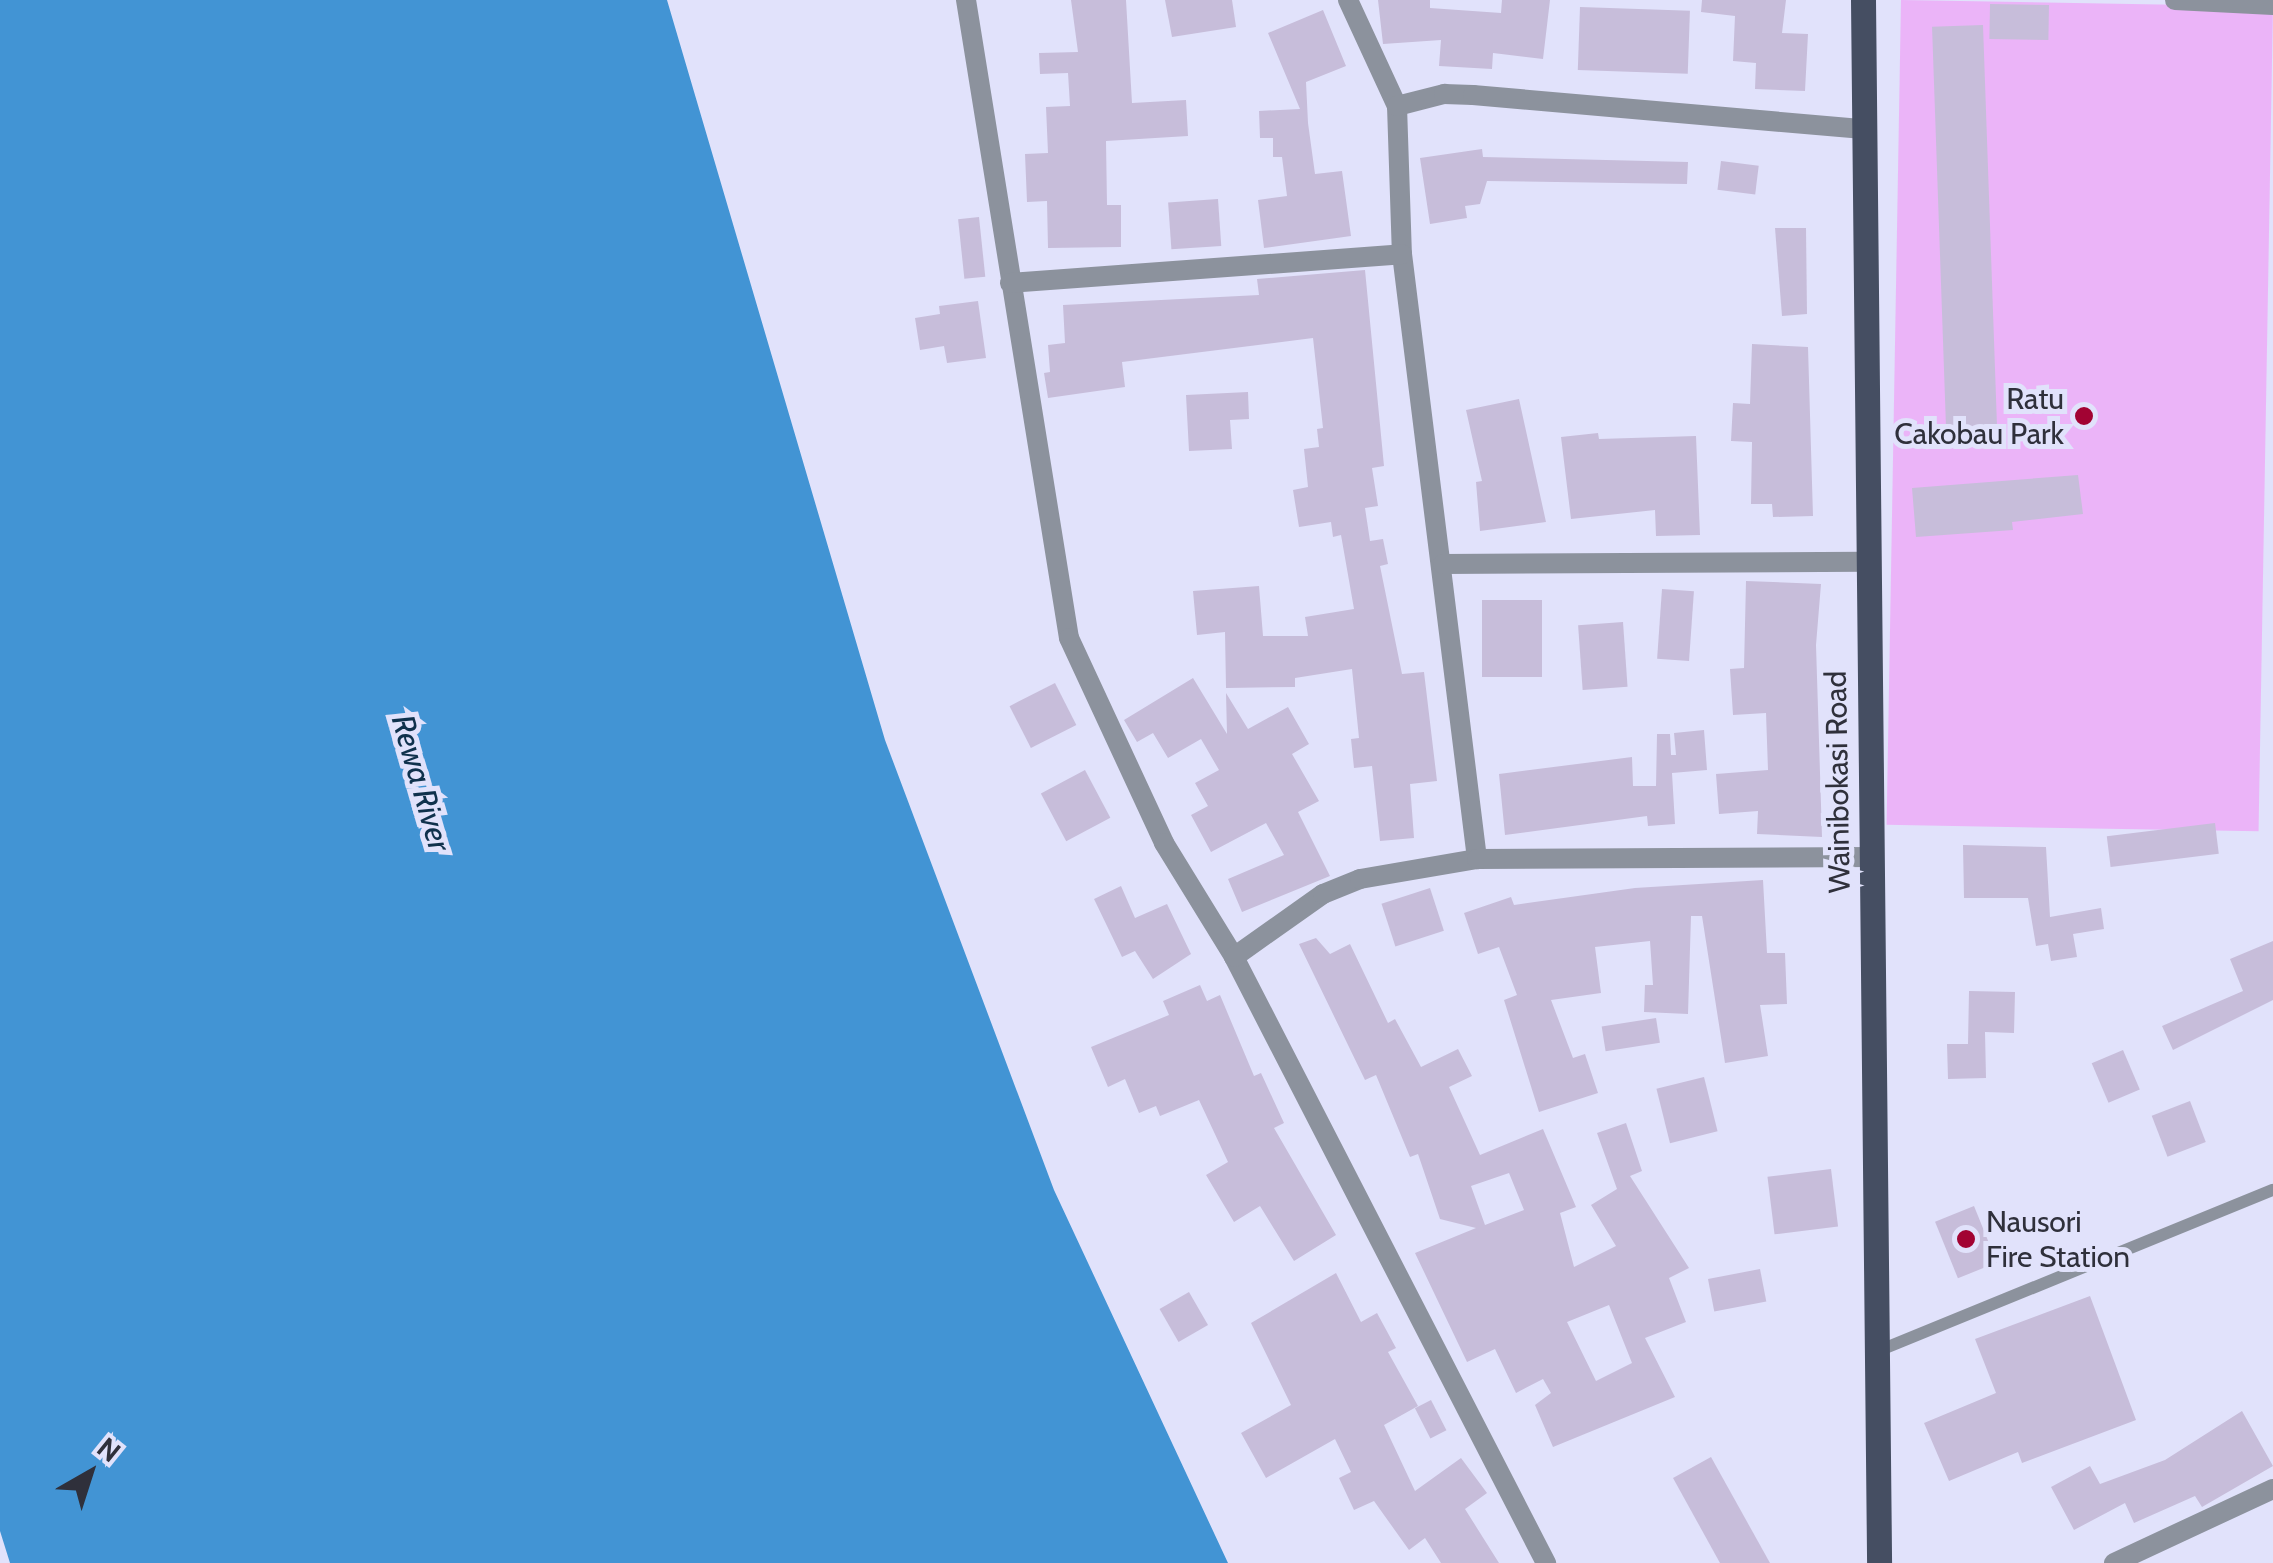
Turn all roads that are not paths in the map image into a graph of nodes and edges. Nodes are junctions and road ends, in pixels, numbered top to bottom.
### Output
1 (966, 0) edge
2 (1348, 0) edge
3 (1863, 0) edge
4 (2175, 0) edge
5 (2273, 5) edge
6 (1397, 106) junction
7 (1862, 128) junction
8 (1402, 254) junction
9 (1010, 282) junction
10 (1865, 562) junction
11 (1442, 564) junction
12 (1874, 857) junction
13 (1477, 858) junction
14 (1234, 957) junction
15 (2273, 1190) edge
16 (1878, 1351) junction
17 (2273, 1489) edge
18 (1546, 1563) edge
19 (1879, 1563) edge
20 (2114, 1563) edge

1 - 9 street
2 - 6 street
3 - 7 main road, Wainibokasi Road
4 - 5 street
6 - 7 street
6 - 8 street
7 - 10 main road, Wainibokasi Road
8 - 9 street
8 - 11 street
9 - 14 street
10 - 11 street
10 - 12 main road, Wainibokasi Road
11 - 13 street
12 - 13 street
12 - 16 main road, Wainibokasi Road
13 - 14 street
14 - 18 street
15 - 16 lane
16 - 19 main road, Wainibokasi Road
17 - 20 street

